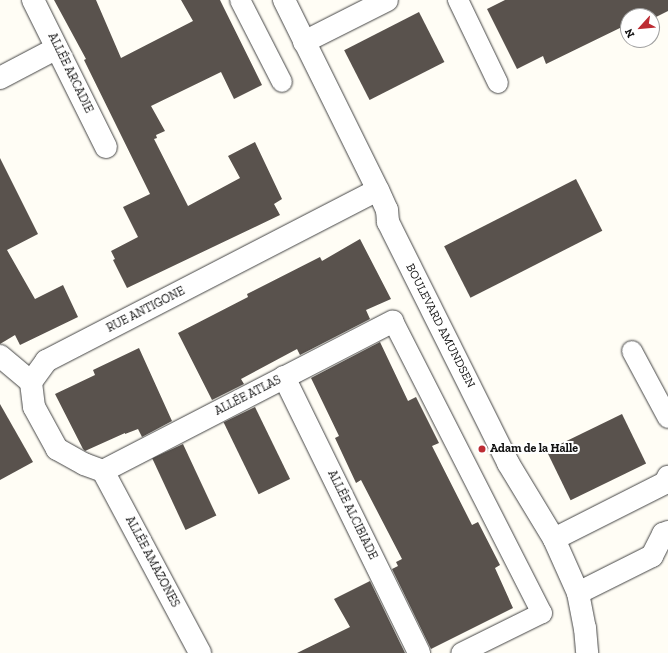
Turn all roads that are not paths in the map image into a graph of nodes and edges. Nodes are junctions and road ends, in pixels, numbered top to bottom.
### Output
1 (33, 0) edge
2 (240, 0) edge
3 (284, 0) edge
4 (458, 0) edge
5 (377, 2) edge
6 (304, 42) junction
7 (57, 48) junction
8 (0, 78) edge
9 (282, 82) dead end
10 (498, 83) dead end
11 (106, 147) dead end
12 (378, 190) junction
13 (393, 321) joint
14 (632, 351) dead end
15 (0, 356) edge
16 (284, 377) junction
17 (32, 382) junction
18 (668, 418) edge
19 (103, 471) junction
20 (668, 477) edge
21 (668, 532) edge
22 (554, 539) junction
23 (578, 593) junction
24 (200, 653) edge
25 (419, 653) edge
26 (461, 653) edge
27 (587, 653) edge

1 - 7 street, ALLÉE ARCADIE
2 - 9 lane
3 - 6 street, BOULEVARD AMUNDSEN
4 - 10 lane
5 - 6 street
6 - 12 street, BOULEVARD AMUNDSEN
7 - 8 street
7 - 11 street, ALLÉE ARCADIE
12 - 17 street, RUE ANTIGONE
12 - 22 street, BOULEVARD AMUNDSEN
13 - 16 street, ALLÉE ATLAS
13 - 26 lane
14 - 18 lane
15 - 17 street
16 - 19 street, ALLÉE ATLAS
16 - 25 street, ALLÉE ALCIBIADE
17 - 19 street
19 - 24 street, ALLÉE AMAZONES
20 - 22 street
21 - 23 street
22 - 23 street, BOULEVARD AMUNDSEN
23 - 27 street, BOULEVARD AMUNDSEN

